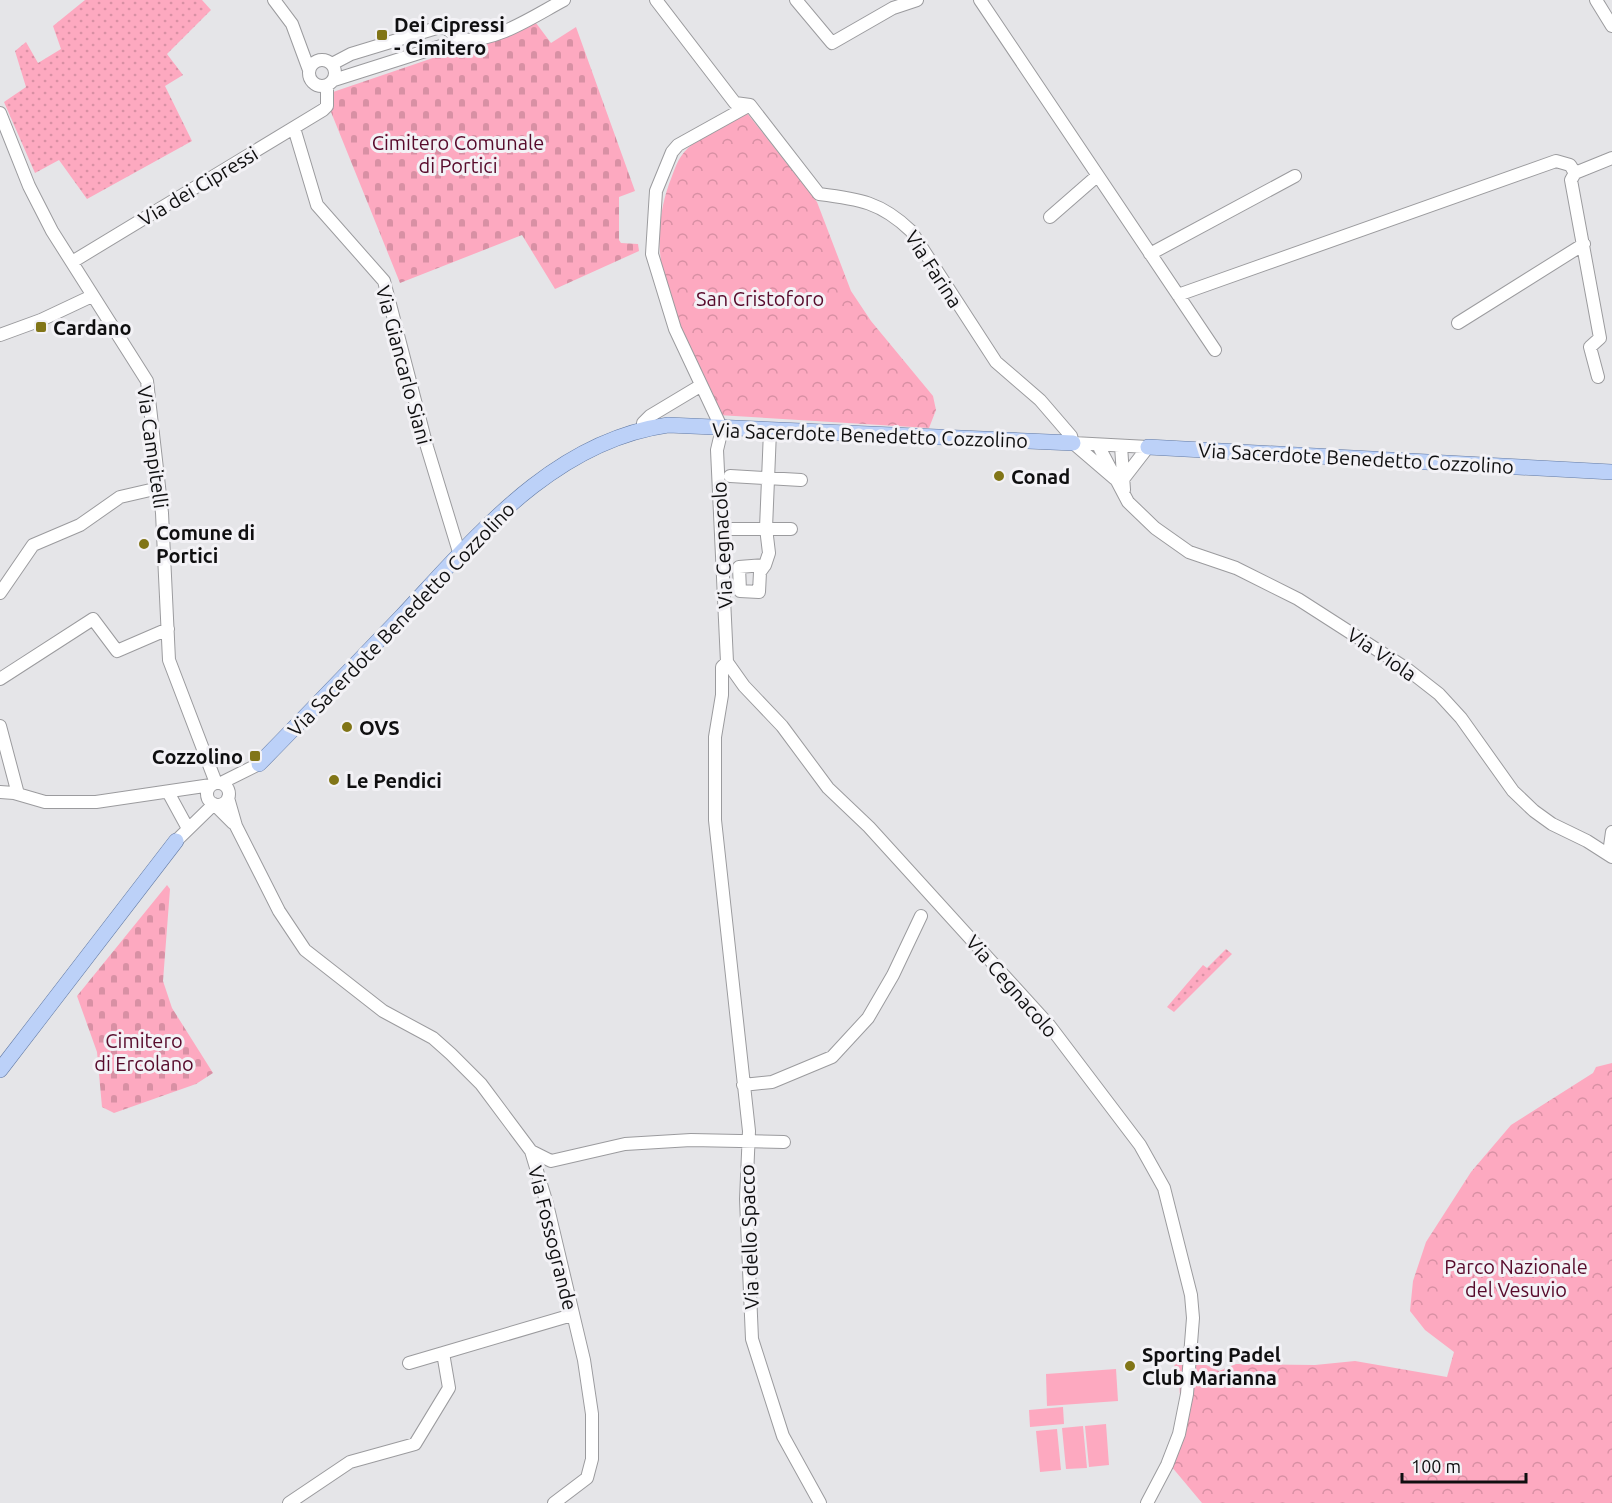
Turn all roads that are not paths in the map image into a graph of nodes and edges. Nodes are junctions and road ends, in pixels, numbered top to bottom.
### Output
1 (274, 0) edge
2 (564, 0) edge
3 (656, 0) edge
4 (796, 0) edge
5 (917, 0) edge
6 (981, 0) edge
7 (1596, 0) edge
8 (1612, 26) edge
9 (460, 40) junction
10 (300, 42) junction
11 (325, 62) junction
12 (309, 70) junction
13 (325, 83) junction
14 (750, 105) junction
15 (0, 113) edge
16 (294, 128) junction
17 (1612, 158) edge
18 (1575, 173) junction
19 (1295, 176) dead end
20 (1097, 177) junction
21 (1050, 217) dead end
22 (1584, 244) junction
23 (1150, 254) junction
24 (72, 262) junction
25 (1178, 295) junction
26 (92, 296) junction
27 (1458, 323) dead end
28 (0, 335) edge
29 (1215, 350) dead end
30 (1598, 377) dead end
31 (700, 386) junction
32 (643, 429) junction
33 (722, 429) junction
34 (770, 431) junction
35 (1073, 443) junction
36 (1098, 445) junction
37 (1121, 446) junction
38 (1148, 447) junction
39 (1612, 472) edge
40 (730, 476) dead end
41 (768, 478) junction
42 (1119, 479) junction
43 (801, 480) dead end
44 (159, 488) junction
45 (766, 528) junction
46 (732, 529) dead end
47 (791, 530) dead end
48 (459, 552) junction
49 (765, 565) dead end
50 (0, 593) edge
51 (168, 629) junction
52 (727, 662) junction
53 (0, 679) edge
54 (0, 726) edge
55 (259, 764) junction
56 (174, 791) junction
57 (0, 792) edge
58 (213, 792) junction
59 (18, 794) junction
60 (228, 796) junction
61 (186, 825) junction
62 (236, 826) junction
63 (1612, 832) edge
64 (176, 842) junction
65 (1611, 855) edge
66 (921, 916) dead end
67 (0, 1070) edge
68 (742, 1085) junction
69 (784, 1142) dead end
70 (748, 1143) junction
71 (531, 1151) junction
72 (572, 1315) junction
73 (443, 1353) junction
74 (409, 1363) dead end
75 (290, 1503) edge
76 (554, 1503) edge
77 (819, 1503) edge
78 (1146, 1503) edge

1 - 10 street
2 - 9 street
3 - 14 street, Via Farina
4 - 5 street
6 - 20 street
7 - 8 street
9 - 11 street
9 - 13 street
10 - 11 street
10 - 12 street
11 - 12 street
11 - 13 street
12 - 13 street
13 - 16 street, Via dei Cipressi
14 - 31 street
14 - 35 street, Via Farina
15 - 24 street, Via Campitelli
16 - 24 street, Via dei Cipressi
16 - 48 street, Via Giancarlo Siani
17 - 18 street
18 - 22 street
18 - 25 street
19 - 23 street
20 - 21 street
20 - 23 street
22 - 27 street
22 - 30 street
23 - 25 street
24 - 26 street, Via Campitelli
25 - 29 street
26 - 28 street
26 - 44 street, Via Campitelli
31 - 32 street
31 - 33 street
32 - 33 main road, Via Sacerdote Benedetto Cozzolino
32 - 48 main road, Via Sacerdote Benedetto Cozzolino
33 - 34 main road, Via Sacerdote Benedetto Cozzolino
33 - 52 street, Via Cegnacolo
34 - 35 main road, Via Sacerdote Benedetto Cozzolino
34 - 41 street
35 - 36 street, Via Sacerdote Benedetto Cozzolino
35 - 42 street
36 - 37 street, Via Sacerdote Benedetto Cozzolino
36 - 42 street, Via Viola
37 - 38 street, Via Sacerdote Benedetto Cozzolino
37 - 42 street, Via Viola
38 - 39 main road, Via Sacerdote Benedetto Cozzolino
38 - 42 street
40 - 41 street
41 - 43 street
41 - 45 street
42 - 65 street, Via Viola
44 - 50 street
44 - 51 street, Via Campitelli
45 - 46 street
45 - 47 street
45 - 49 street
48 - 55 main road, Via Sacerdote Benedetto Cozzolino
51 - 53 street
51 - 58 street, Via Campitelli
52 - 68 street, Via Cegnacolo
52 - 78 street, Via Cegnacolo
54 - 59 street
55 - 58 street, Via Sacerdote Benedetto Cozzolino
55 - 60 street, Via Sacerdote Benedetto Cozzolino
56 - 58 street
56 - 59 street
56 - 61 street
57 - 59 street
58 - 60 street
58 - 60 street, Via Sacerdote Benedetto Cozzolino
58 - 61 street, Via Sacerdote Benedetto Cozzolino
58 - 62 street
58 - 64 street, Via Sacerdote Benedetto Cozzolino
60 - 62 street
61 - 64 street, Via Sacerdote Benedetto Cozzolino
62 - 71 street, Via Fossogrande
63 - 65 street, Via Viola
64 - 67 main road, Via Sacerdote Benedetto Cozzolino
66 - 68 street
68 - 70 street, Via Cegnacolo
69 - 70 street
70 - 71 street, Via dello Spacco
70 - 77 street, Via dello Spacco
71 - 72 street, Via Fossogrande
72 - 73 street
72 - 76 street, Via Fossogrande
73 - 74 street
73 - 75 street

